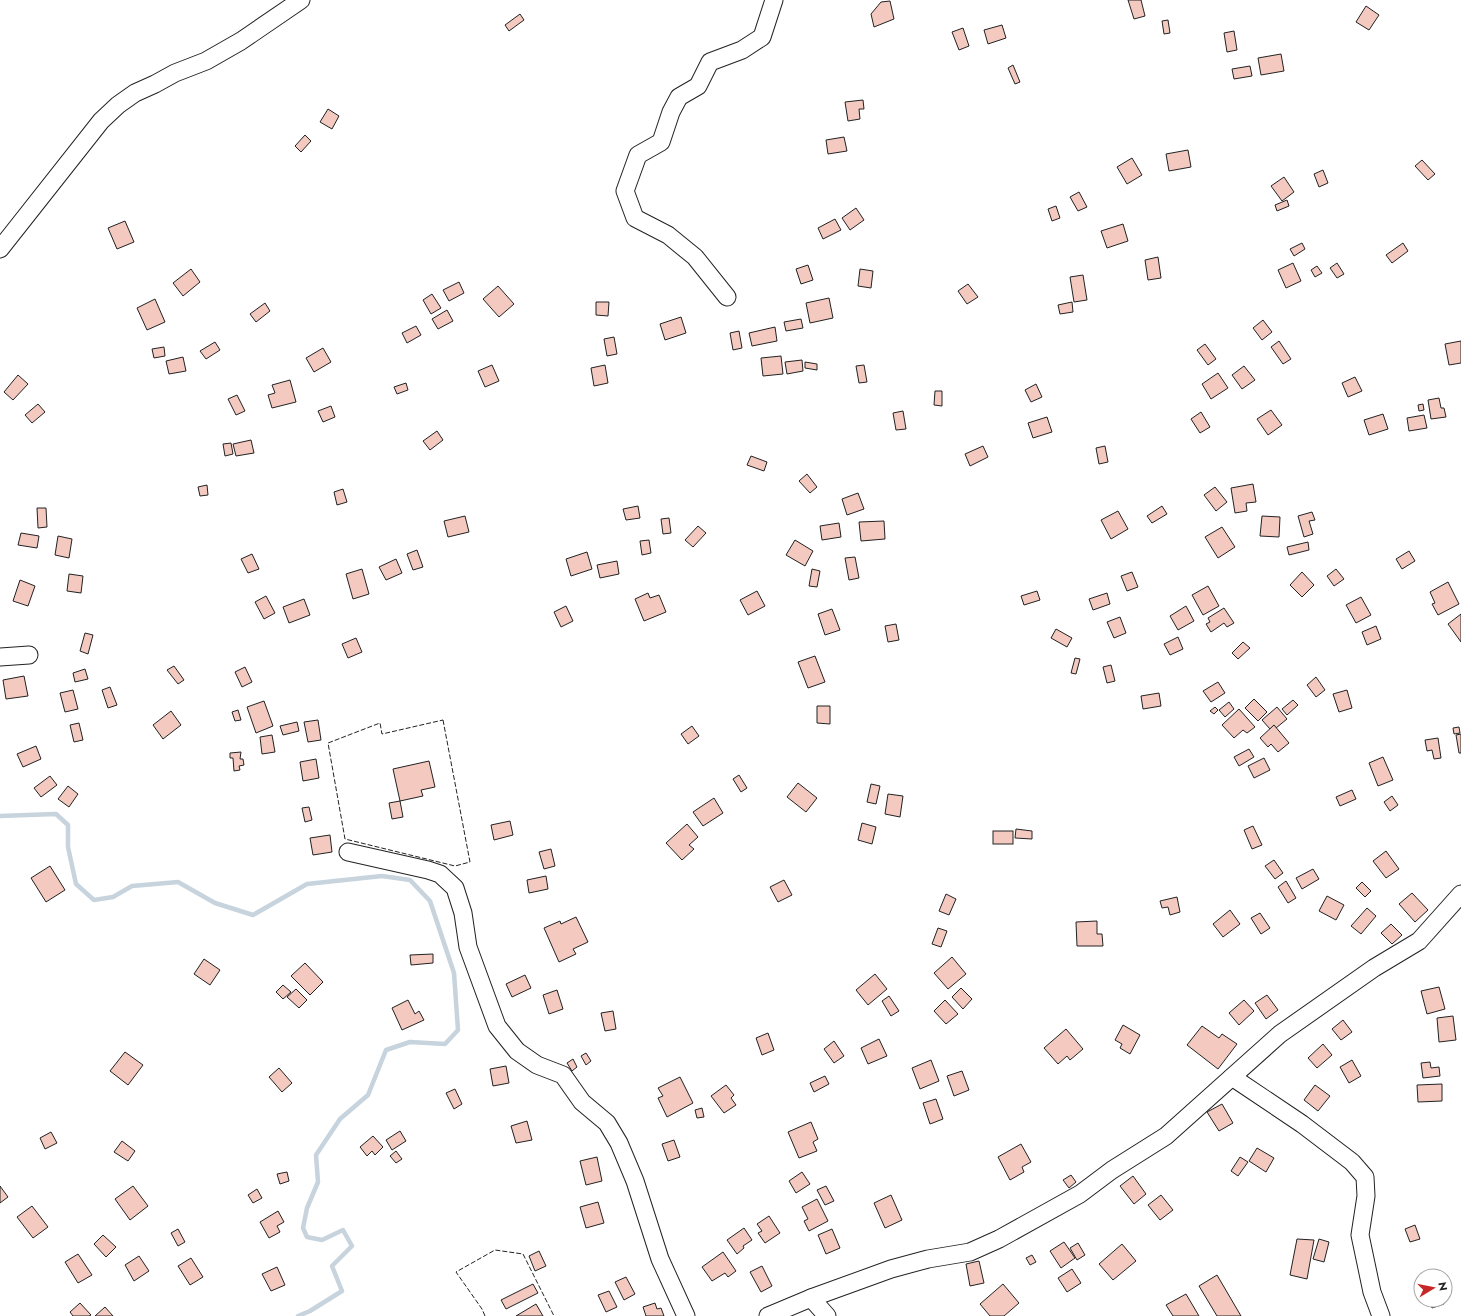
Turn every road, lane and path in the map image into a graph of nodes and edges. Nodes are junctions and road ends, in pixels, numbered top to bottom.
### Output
1 (301, 0) edge
2 (774, 0) edge
3 (0, 249) edge
4 (727, 297) dead end
5 (29, 655) dead end
6 (0, 657) edge
7 (348, 852) dead end
8 (1461, 894) edge
9 (1232, 1077) junction
10 (811, 1298) junction
11 (686, 1316) edge
12 (768, 1316) edge
13 (827, 1316) edge
14 (1381, 1316) edge

1 - 3 street
2 - 4 street
5 - 6 street
7 - 11 street
8 - 9 street
9 - 10 street
9 - 14 street
10 - 12 street
10 - 13 street

